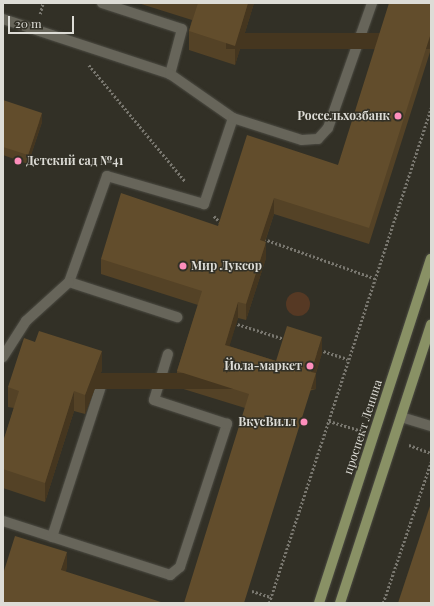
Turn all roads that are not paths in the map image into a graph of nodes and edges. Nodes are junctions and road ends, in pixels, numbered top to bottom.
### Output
1 (102, 3) edge
2 (372, 3) edge
3 (3, 19) edge
4 (170, 74) junction
5 (232, 118) junction
6 (431, 259) edge
7 (69, 282) junction
8 (177, 317) dead end
9 (431, 324) edge
10 (168, 354) dead end
11 (3, 356) edge
12 (100, 389) dead end
13 (401, 417) junction
14 (431, 426) edge
15 (3, 520) edge
16 (52, 537) junction
17 (319, 603) edge
18 (340, 603) edge

1 - 4 lane
2 - 5 lane
3 - 4 lane
4 - 5 lane
5 - 7 lane
6 - 17 main road, проспект Ленина
7 - 8 lane
7 - 11 lane
9 - 13 main road
10 - 16 lane
12 - 16 lane
13 - 14 lane
13 - 18 main road
15 - 16 lane

